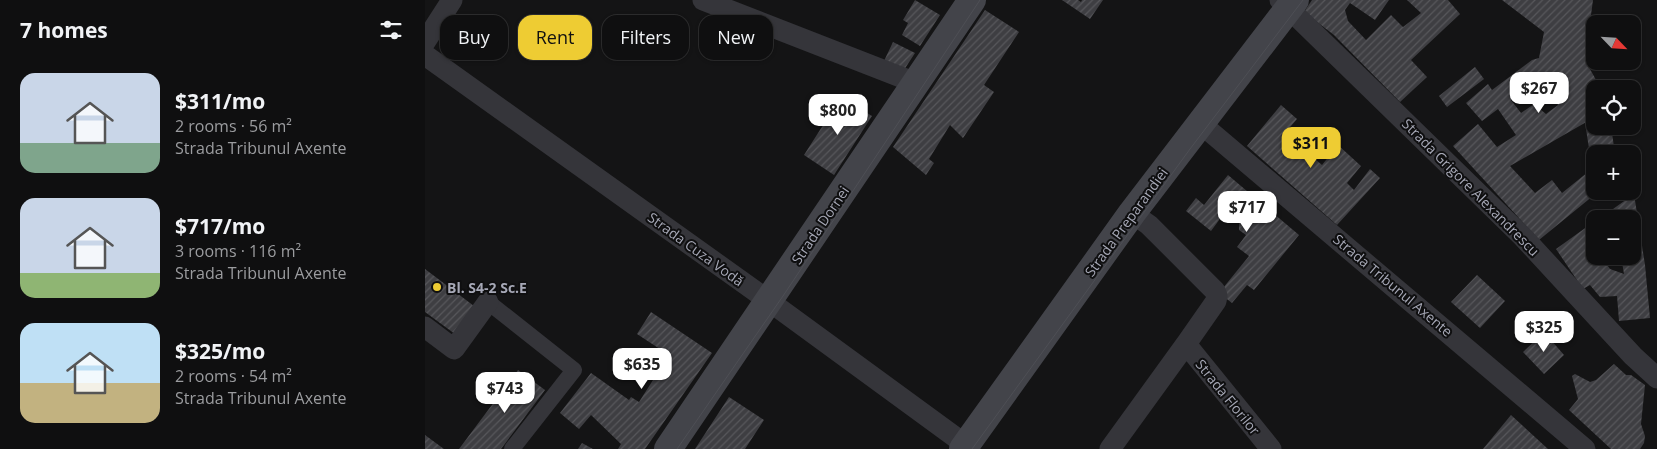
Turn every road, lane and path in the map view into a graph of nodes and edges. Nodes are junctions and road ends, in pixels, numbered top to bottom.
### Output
1 (452, 0) edge
2 (703, 0) edge
3 (971, 0) edge
4 (1287, 3) edge
5 (425, 42) edge
6 (425, 55) edge
7 (916, 83) junction
8 (1200, 123) junction
9 (1132, 213) junction
10 (769, 301) junction
11 (488, 302) joint
12 (425, 327) edge
13 (1186, 344) junction
14 (1657, 378) edge
15 (965, 447) edge
16 (512, 449) edge
17 (668, 449) edge
18 (1110, 449) edge
19 (1271, 449) edge
20 (1585, 449) edge

1 - 5 street
2 - 7 street
3 - 7 main road, Strada Dornei
4 - 8 main road, Strada Preparandiei
4 - 14 street, Strada Grigore Alexandrescu
6 - 10 street, Strada Cuza Vodă
7 - 10 main road, Strada Dornei
8 - 9 main road, Strada Preparandiei
8 - 20 street, Strada Tribunul Axente
9 - 13 street, Strada Florilor
9 - 15 main road, Strada Preparandiei
10 - 15 street, Strada Cuza Vodă
10 - 17 main road, Strada Dornei
11 - 12 street
11 - 16 street
13 - 18 street, Strada Florilor
13 - 19 street, Strada Florilor

